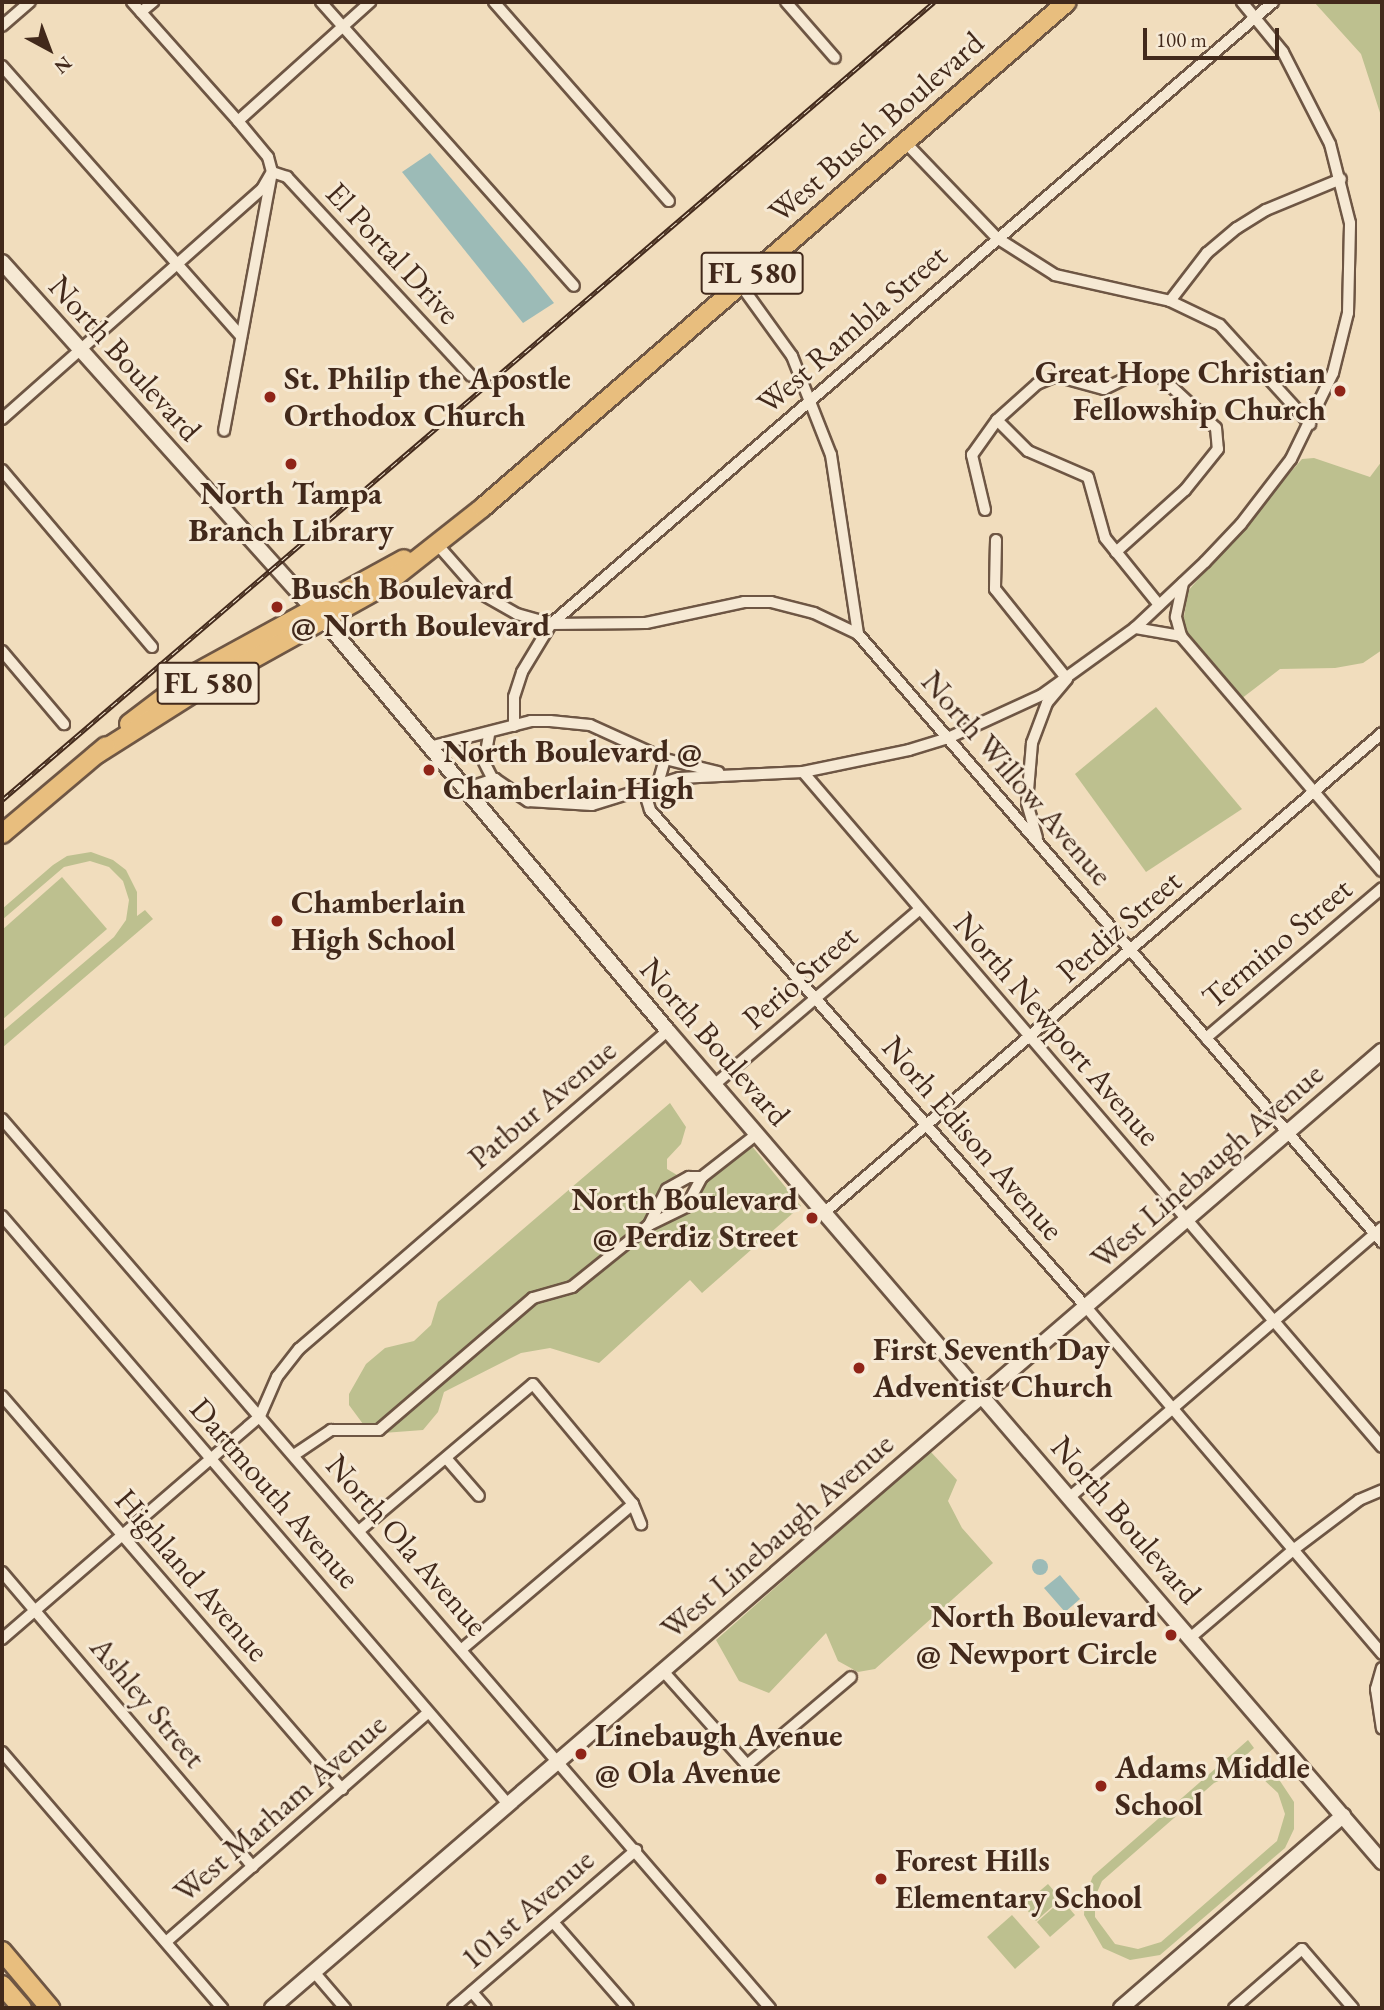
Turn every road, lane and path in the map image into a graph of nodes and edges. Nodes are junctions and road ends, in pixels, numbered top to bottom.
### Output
1 (30, 2) edge
2 (132, 2) edge
3 (153, 2) edge
4 (321, 2) edge
5 (370, 2) edge
6 (494, 2) edge
7 (786, 2) edge
8 (1067, 2) edge
9 (1242, 2) edge
10 (1273, 2) edge
11 (141, 12) junction
12 (1255, 17) junction
13 (2, 26) edge
14 (342, 26) junction
15 (835, 58) dead end
16 (2, 66) edge
17 (238, 121) junction
18 (905, 142) junction
19 (272, 172) junction
20 (1341, 179) junction
21 (669, 201) dead end
22 (997, 238) junction
23 (2, 262) edge
24 (176, 263) junction
25 (740, 284) junction
26 (574, 286) dead end
27 (1170, 301) junction
28 (241, 336) junction
29 (79, 349) junction
30 (471, 376) dead end
31 (812, 399) junction
32 (2, 419) edge
33 (997, 420) junction
34 (1311, 424) junction
35 (224, 431) dead end
36 (2, 470) edge
37 (985, 510) dead end
38 (996, 540) dead end
39 (436, 543) junction
40 (1116, 552) junction
41 (1184, 583) junction
42 (1160, 605) junction
43 (319, 615) junction
44 (551, 624) junction
45 (1135, 628) junction
46 (858, 635) junction
47 (1181, 636) junction
48 (152, 647) dead end
49 (2, 651) edge
50 (1067, 679) junction
51 (64, 724) dead end
52 (514, 726) junction
53 (1382, 733) edge
54 (489, 736) junction
55 (947, 738) junction
56 (429, 747) junction
57 (665, 758) junction
58 (803, 772) junction
59 (731, 775) junction
60 (494, 780) junction
61 (659, 783) junction
62 (464, 789) junction
63 (1314, 793) junction
64 (2, 834) edge
65 (1039, 844) junction
66 (1382, 871) edge
67 (1382, 888) edge
68 (919, 910) junction
69 (1130, 950) junction
70 (815, 998) junction
71 (668, 1031) junction
72 (1029, 1037) junction
73 (1206, 1038) junction
74 (1382, 1051) edge
75 (714, 1085) junction
76 (2, 1119) edge
77 (928, 1125) junction
78 (1287, 1133) junction
79 (757, 1134) junction
80 (702, 1177) junction
81 (825, 1212) junction
82 (2, 1216) edge
83 (1186, 1220) junction
84 (649, 1225) junction
85 (1380, 1234) edge
86 (1086, 1307) junction
87 (1274, 1321) junction
88 (2, 1396) edge
89 (982, 1396) junction
90 (1172, 1408) junction
91 (260, 1416) junction
92 (1382, 1447) edge
93 (294, 1455) junction
94 (211, 1458) junction
95 (446, 1458) junction
96 (1382, 1490) edge
97 (479, 1496) dead end
98 (1070, 1497) junction
99 (634, 1504) junction
100 (641, 1524) dead end
101 (360, 1530) junction
102 (122, 1535) junction
103 (1293, 1550) junction
104 (2, 1572) edge
105 (35, 1611) junction
106 (1190, 1638) junction
107 (2, 1639) edge
108 (463, 1648) junction
109 (1382, 1654) edge
110 (1382, 1668) edge
111 (663, 1671) junction
112 (851, 1676) dead end
113 (428, 1713) junction
114 (1382, 1729) edge
115 (2, 1752) edge
116 (560, 1760) junction
117 (342, 1789) junction
118 (508, 1804) junction
119 (1343, 1816) junction
120 (636, 1850) junction
121 (1381, 1858) edge
122 (253, 1867) junction
123 (553, 1922) junction
124 (166, 1942) junction
125 (2, 1951) edge
126 (314, 1972) junction
127 (2, 1985) edge
128 (472, 1992) junction
129 (22, 2008) edge
130 (50, 2008) edge
131 (222, 2008) edge
132 (272, 2008) edge
133 (345, 2008) edge
134 (453, 2008) edge
135 (486, 2008) edge
136 (628, 2008) edge
137 (770, 2008) edge
138 (1121, 2008) edge
139 (1234, 2008) edge
140 (1353, 2008) edge

1 - 13 street
2 - 11 street, El Portal Drive
3 - 11 street
4 - 14 street
5 - 14 street
6 - 21 street
7 - 15 street
8 - 18 main road, West Busch Boulevard / FL 580
9 - 12 street
10 - 12 street, West Rambla Street
11 - 17 street, El Portal Drive
12 - 20 street
12 - 22 street, West Rambla Street
14 - 17 street
14 - 26 street
16 - 24 street
17 - 19 street, El Portal Drive
18 - 22 street
18 - 25 main road, West Busch Boulevard / FL 580
19 - 24 street
19 - 28 street
19 - 30 street, El Portal Drive
20 - 27 street
20 - 34 street
22 - 27 street
22 - 31 street, West Rambla Street
23 - 29 street, North Boulevard
24 - 28 street
24 - 29 street
25 - 31 street
25 - 39 main road, West Busch Boulevard / FL 580
27 - 34 street
28 - 35 street
29 - 32 street
29 - 43 street, North Boulevard
31 - 44 street, West Rambla Street
31 - 46 street
33 - 37 street
33 - 40 street
33 - 40 street
34 - 41 street
36 - 48 street
38 - 50 street
39 - 43 main road, West Busch Boulevard / FL 580
39 - 44 street
40 - 42 street
41 - 42 street
41 - 47 street
42 - 45 street
43 - 56 street, North Boulevard
43 - 64 main road, West Busch Boulevard / FL 580
44 - 46 street
44 - 52 street, West Rambla Street
45 - 47 street
45 - 50 street
46 - 55 street, North Willow Avenue
47 - 63 street
49 - 51 street
50 - 55 street
50 - 65 street
52 - 54 street
52 - 57 street
53 - 63 street, Perdiz Street
54 - 56 street
54 - 60 street
55 - 58 street
55 - 65 street, North Willow Avenue
56 - 62 street, North Boulevard
57 - 59 street
57 - 61 street
58 - 59 street
58 - 68 street, North Newport Avenue
59 - 61 street
60 - 61 street
60 - 62 street
61 - 70 street, Norh Edison Avenue
62 - 71 street, North Boulevard
63 - 66 street
63 - 69 street, Perdiz Street
65 - 69 street, North Willow Avenue
67 - 73 street, Termino Street
68 - 70 street, Perio Street
68 - 72 street, North Newport Avenue
69 - 72 street, Perdiz Street
69 - 73 street, North Willow Avenue
70 - 75 street, Perio Street
70 - 77 street, Norh Edison Avenue
71 - 75 street, North Boulevard
71 - 91 street, Patbur Avenue
72 - 77 street, Perdiz Street
72 - 83 street, North Newport Avenue
73 - 78 street, North Willow Avenue
74 - 78 street, West Linebaugh Avenue
75 - 79 street, North Boulevard
76 - 91 street, North Ola Avenue
77 - 81 street, Perdiz Street
77 - 86 street, Norh Edison Avenue
78 - 83 street, West Linebaugh Avenue
78 - 85 street, North Willow Avenue
79 - 80 street
79 - 81 street, North Boulevard
80 - 84 street
80 - 84 street
81 - 89 street, North Boulevard
82 - 94 street, Dartmouth Avenue
83 - 86 street, West Linebaugh Avenue
83 - 87 street, North Newport Avenue
84 - 93 street
85 - 87 street
86 - 89 street, West Linebaugh Avenue
86 - 90 street, Norh Edison Avenue
87 - 90 street
87 - 92 street, North Newport Avenue
88 - 102 street, Highland Avenue
89 - 98 street, North Boulevard
89 - 111 street, West Linebaugh Avenue
90 - 98 street
90 - 103 street, Norh Edison Avenue
91 - 93 street, North Ola Avenue
91 - 94 street
93 - 101 street, North Ola Avenue
94 - 102 street
94 - 113 street, Dartmouth Avenue
95 - 97 street
95 - 99 street
95 - 101 street
96 - 103 street
98 - 106 street, North Boulevard
99 - 100 street
99 - 108 street
101 - 108 street, North Ola Avenue
102 - 105 street
102 - 117 street, Highland Avenue
103 - 106 street
103 - 109 street, Norh Edison Avenue
104 - 105 street, Ashley Street
105 - 107 street
105 - 122 street, Ashley Street
106 - 119 street, North Boulevard
108 - 116 street, North Ola Avenue
110 - 114 street
111 - 112 street
111 - 116 street, West Linebaugh Avenue
113 - 117 street, West Marham Avenue
113 - 118 street, Dartmouth Avenue
115 - 124 street
116 - 118 street, West Linebaugh Avenue
116 - 120 street, North Ola Avenue
117 - 122 street, West Marham Avenue
118 - 126 street, West Linebaugh Avenue
119 - 121 street, North Boulevard
119 - 138 street
120 - 123 street, 101st Avenue
120 - 137 street, North Ola Avenue
122 - 124 street, West Marham Avenue
123 - 128 street, 101st Avenue
123 - 136 street
124 - 131 street
125 - 130 main road
126 - 132 street, West Linebaugh Avenue
126 - 133 street
127 - 129 main road
128 - 134 street, 101st Avenue
128 - 135 street
139 - 140 street

